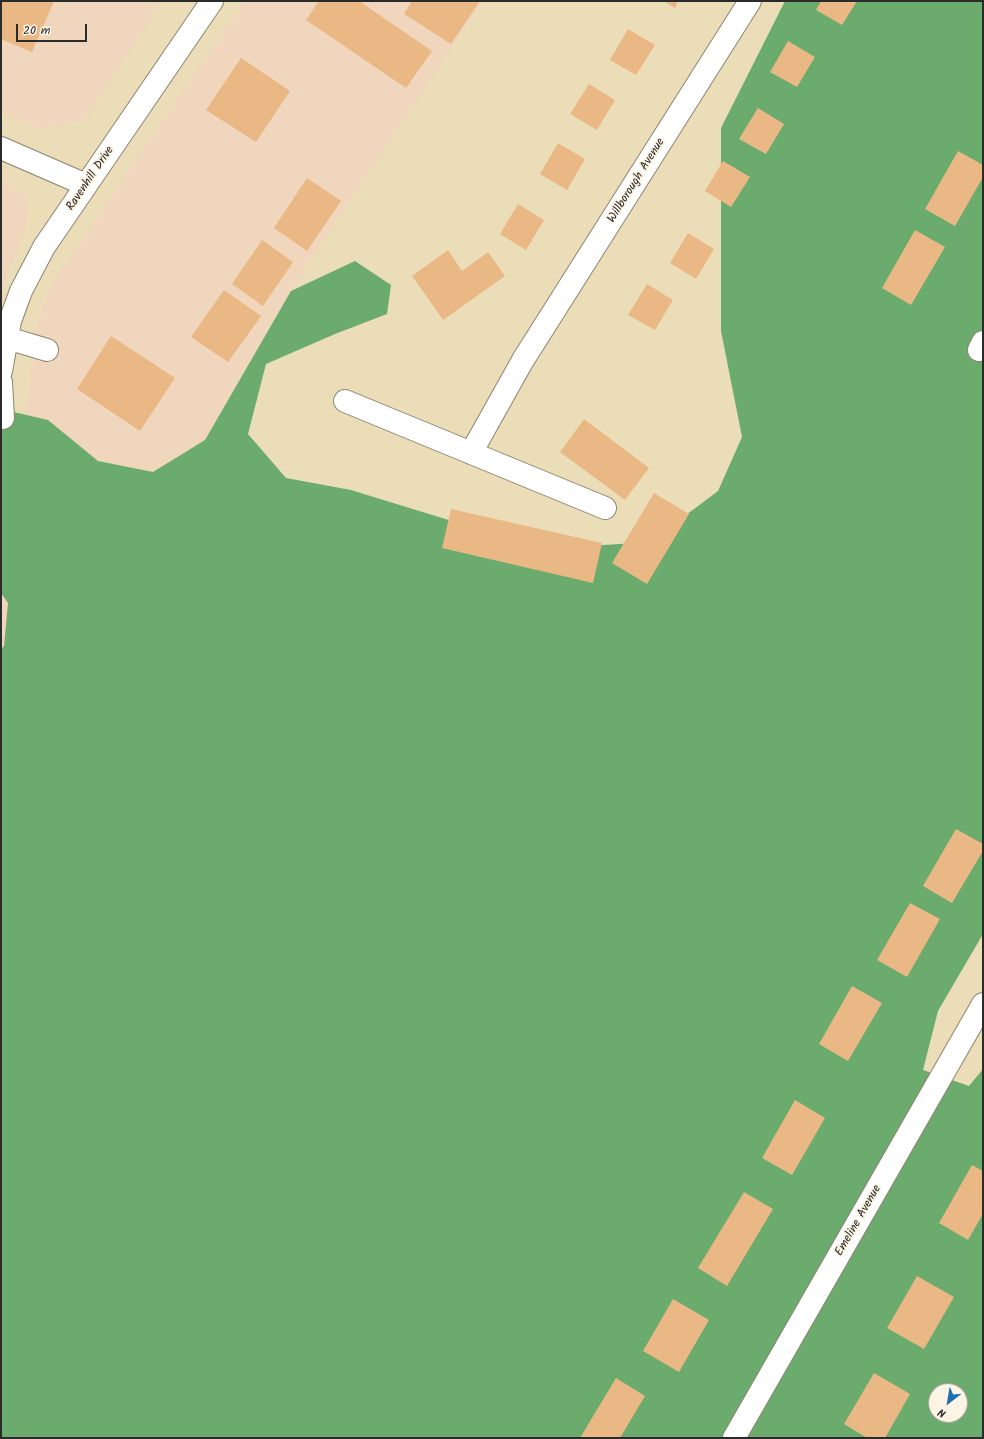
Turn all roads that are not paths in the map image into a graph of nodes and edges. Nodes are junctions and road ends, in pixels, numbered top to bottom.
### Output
1 (212, 1) edge
2 (750, 1) edge
3 (1, 148) edge
4 (86, 185) junction
5 (6, 338) junction
6 (47, 350) dead end
7 (1, 371) edge
8 (1, 382) edge
9 (345, 401) dead end
10 (4, 418) dead end
11 (472, 453) junction
12 (605, 508) dead end
13 (983, 1004) edge
14 (734, 1438) edge

1 - 4 street, Ravenhill Drive
2 - 11 street, Willborough Avenue
3 - 4 street
4 - 5 street, Ravenhill Drive
5 - 6 street
5 - 7 street, Ravenhill Drive
8 - 10 street
9 - 11 street
11 - 12 street
13 - 14 street, Emeline Avenue

